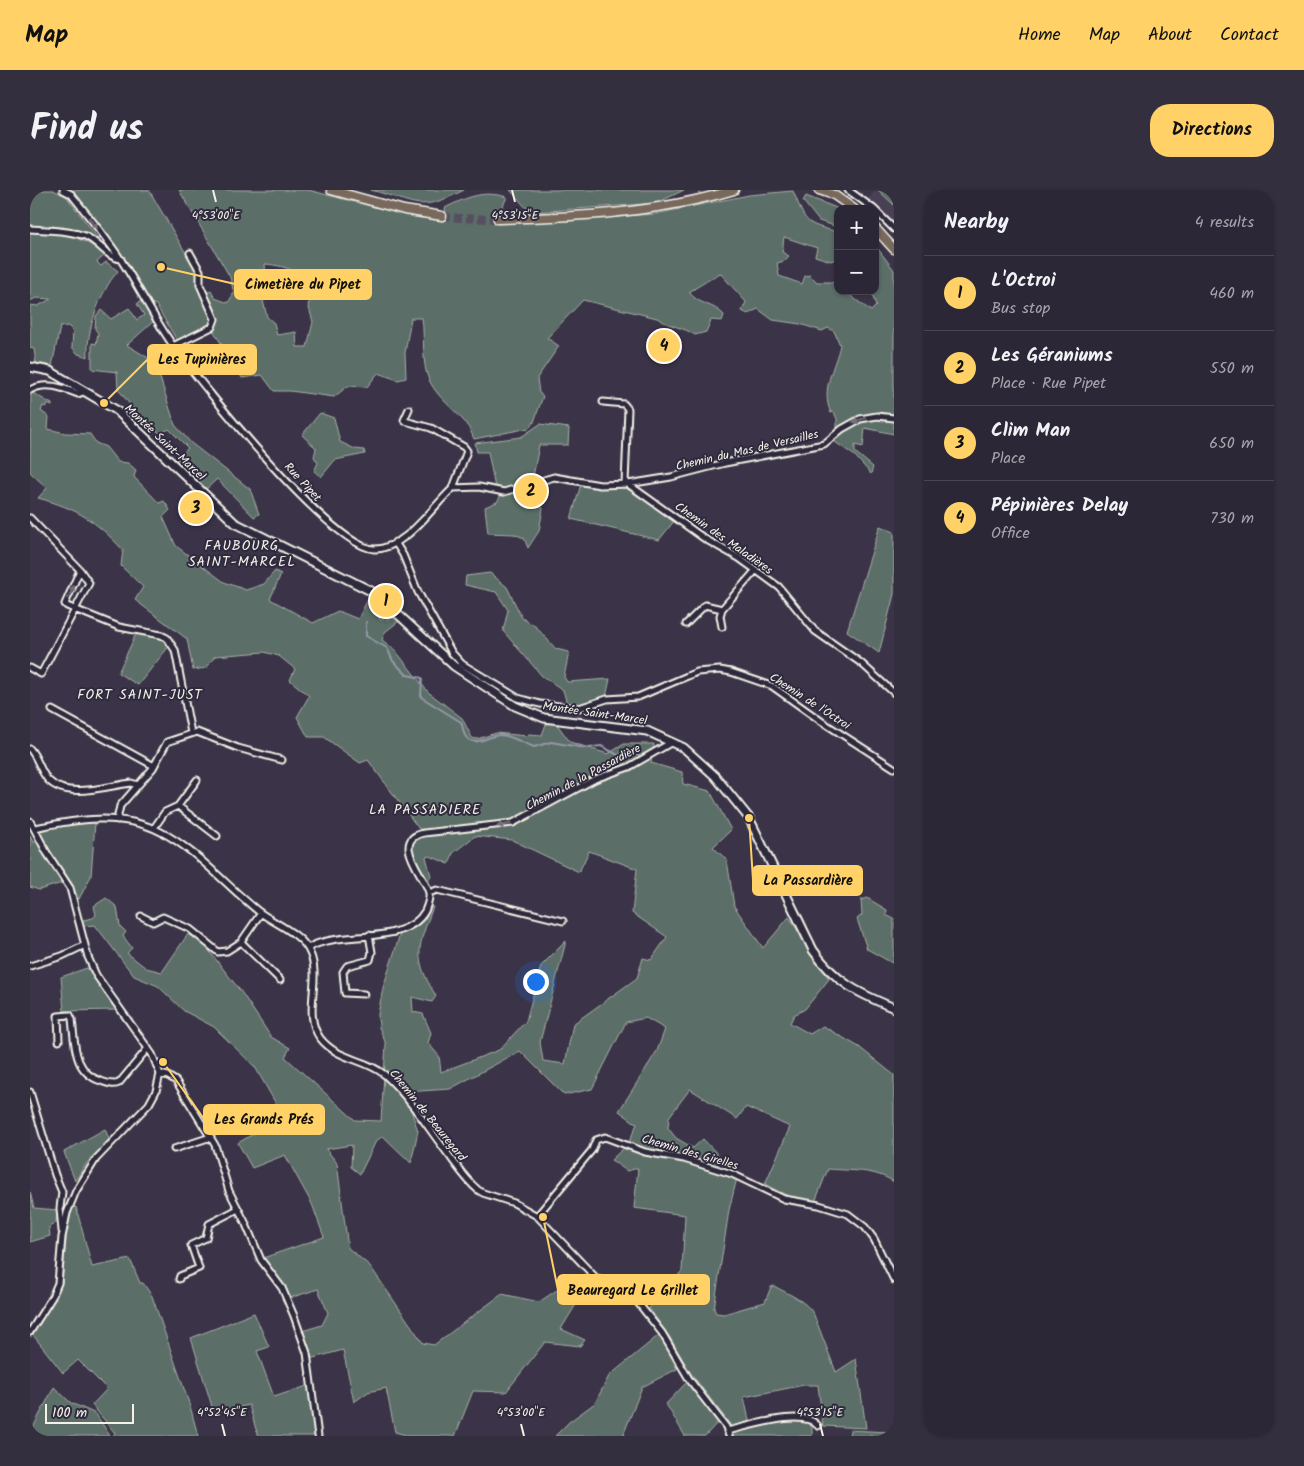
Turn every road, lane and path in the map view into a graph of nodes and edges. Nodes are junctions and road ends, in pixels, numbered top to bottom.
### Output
1 (63, 190) edge
2 (331, 190) edge
3 (734, 190) edge
4 (819, 190) edge
5 (826, 190) edge
6 (848, 190) edge
7 (834, 196) junction
8 (848, 205) edge
9 (869, 205) edge
10 (879, 214) edge
11 (442, 216) tunnel mouth
12 (498, 219) tunnel mouth
13 (30, 228) edge
14 (894, 229) edge
15 (879, 232) edge
16 (894, 249) edge
17 (190, 253) dead end
18 (120, 259) junction
19 (173, 346) junction
20 (30, 368) edge
21 (30, 390) edge
22 (85, 391) junction
23 (603, 402) dead end
24 (409, 409) dead end
25 (894, 418) edge
26 (626, 483) junction
27 (453, 488) junction
28 (30, 518) edge
29 (395, 542) junction
30 (80, 570) junction
31 (756, 570) junction
32 (75, 609) junction
33 (722, 609) junction
34 (686, 624) dead end
35 (722, 627) dead end
36 (461, 667) junction
37 (30, 668) edge
38 (894, 693) edge
39 (52, 710) dead end
40 (190, 733) junction
41 (672, 742) junction
42 (30, 749) edge
43 (282, 760) dead end
44 (154, 766) junction
45 (894, 768) edge
46 (197, 780) dead end
47 (138, 784) junction
48 (178, 806) junction
49 (116, 820) junction
50 (30, 821) edge
51 (35, 828) junction
52 (154, 828) junction
53 (217, 836) dead end
54 (429, 893) junction
55 (260, 913) junction
56 (141, 916) dead end
57 (563, 921) dead end
58 (369, 935) junction
59 (241, 942) junction
60 (85, 945) junction
61 (308, 948) junction
62 (30, 966) edge
63 (280, 980) dead end
64 (364, 994) dead end
65 (894, 1008) edge
66 (59, 1041) dead end
67 (148, 1048) junction
68 (160, 1074) junction
69 (30, 1092) edge
70 (211, 1138) junction
71 (174, 1149) dead end
72 (238, 1209) junction
73 (537, 1216) junction
74 (62, 1237) junction
75 (179, 1279) dead end
76 (894, 1280) edge
77 (30, 1332) edge
78 (818, 1426) dead end
79 (728, 1433) edge
80 (318, 1436) edge

1 -> 18 street, Rue Pipet
2 - 11 main road
3 - 12 main road
4 - 7 main road
5 - 7 main road
6 - 9 street
7 - 8 main road
10 - 14 street
13 - 18 street
15 - 16 main road
17 - 19 street
18 - 19 street, Rue Pipet
19 - 29 street, Rue Pipet
20 - 22 main road, Montée Saint-Marcel
21 - 22 street
22 - 36 main road, Montée Saint-Marcel
23 - 26 street
24 - 27 street
25 -> 26 street, Chemin du Mas de Versailles
26 - 27 street
26 - 31 street, Chemin des Maladières
27 - 29 street, Rue Pipet
28 - 30 street
29 - 36 street
30 - 32 street
32 -> 30 street
31 - 33 street
31 - 38 street, Chemin des Maladières
32 - 37 street
32 - 40 street
33 - 34 street
33 - 35 street
36 - 41 main road, Montée Saint-Marcel
36 - 45 street, Chemin de l'Octroi
39 - 44 street
40 - 43 street
40 - 44 street
41 -> 54 street, Chemin de la Passardière
41 - 65 main road, Montée Saint-Marcel
42 - 47 street
44 - 47 street
46 - 48 street
47 - 49 street
48 - 52 street
48 - 53 street
49 - 51 street
49 - 52 street
50 - 51 street
51 - 60 street
52 - 55 street
54 - 57 street
54 - 58 street
55 - 59 street
55 - 61 street
56 - 59 street
58 - 61 street
58 - 64 street
59 - 63 street
60 - 62 street
60 - 67 street
61 - 73 street, Chemin de Beauregard
66 - 67 street
67 - 68 street
68 - 70 street
68 - 74 street
69 - 74 street
70 - 71 street
70 - 72 street
72 - 75 street
72 - 80 street
73 - 76 street, Chemin des Girelles
73 - 79 street, Chemin de Beauregard
74 - 77 street
78 - 79 street

